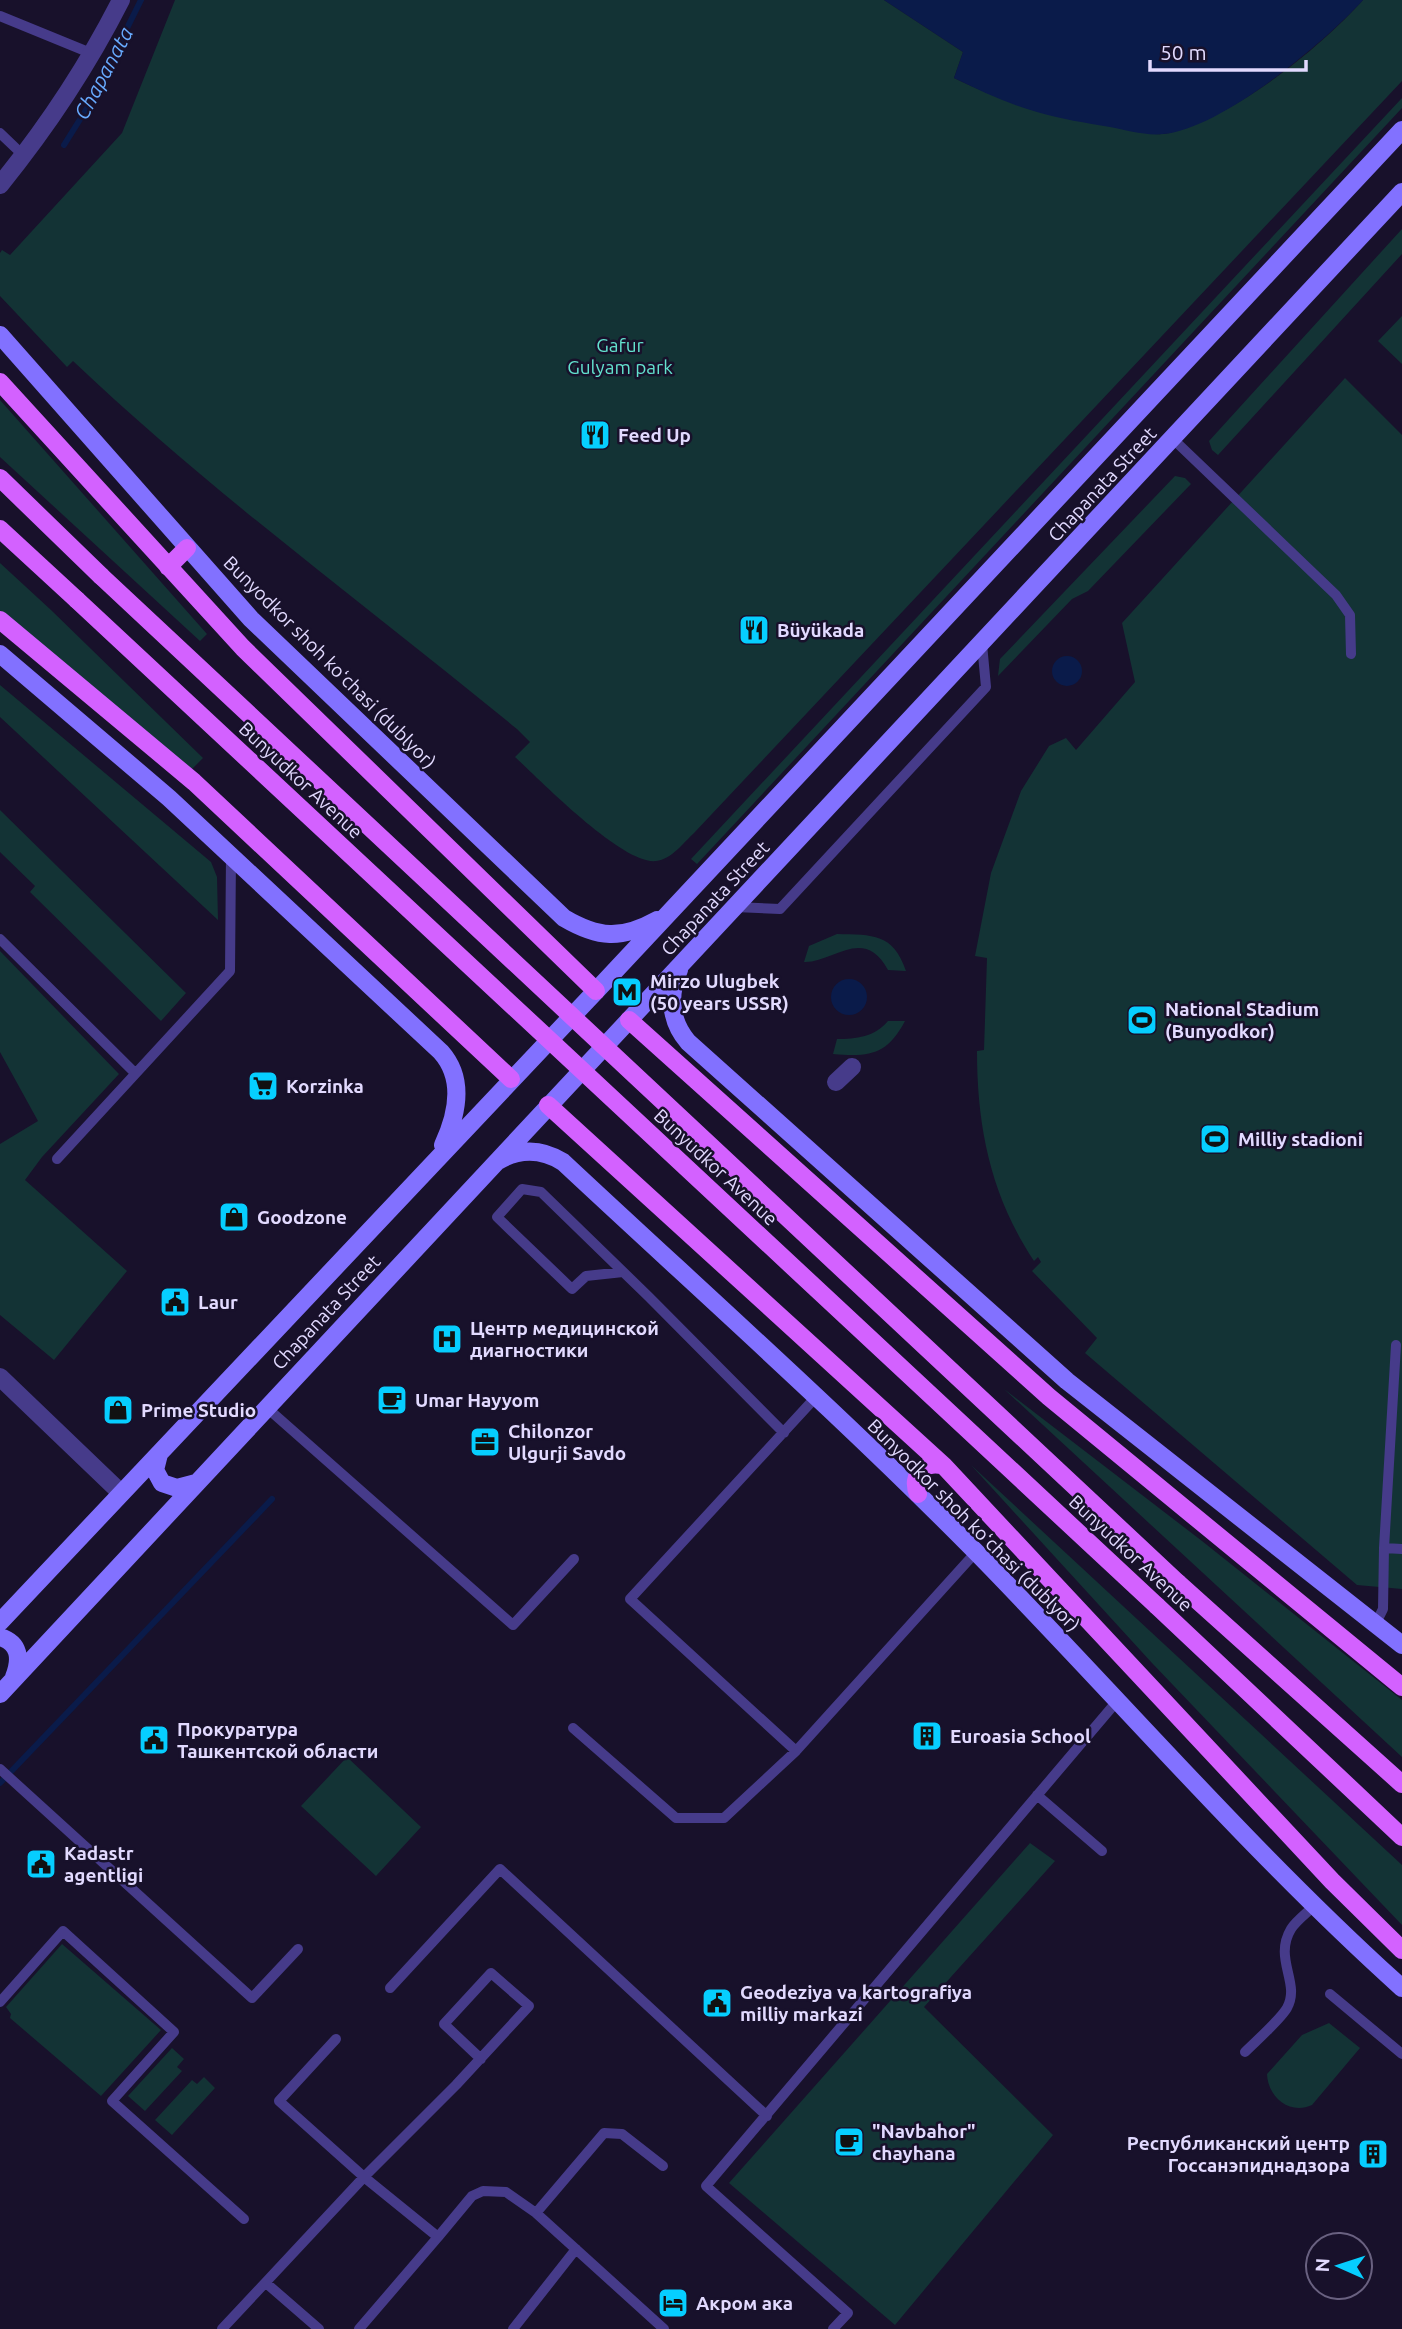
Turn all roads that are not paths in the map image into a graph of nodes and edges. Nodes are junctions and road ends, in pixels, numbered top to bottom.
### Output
1 (121, 0) edge
2 (0, 16) edge
3 (94, 54) junction
4 (1402, 130) edge
5 (0, 132) edge
6 (24, 156) junction
7 (0, 185) edge
8 (1402, 192) edge
9 (0, 335) edge
10 (0, 382) edge
11 (1172, 439) junction
12 (0, 478) edge
13 (0, 529) edge
14 (187, 548) junction
15 (168, 566) junction
16 (0, 621) edge
17 (982, 644) junction
18 (0, 654) edge
19 (1351, 654) dead end
20 (231, 855) junction
21 (735, 907) junction
22 (673, 908) junction
23 (0, 939) edge
24 (687, 958) junction
25 (596, 991) junction
26 (629, 1020) junction
27 (852, 1067) dead end
28 (135, 1073) junction
29 (511, 1079) junction
30 (836, 1082) dead end
31 (548, 1105) junction
32 (437, 1158) junction
33 (57, 1159) dead end
34 (487, 1170) junction
35 (623, 1272) junction
36 (1396, 1346) dead end
37 (0, 1377) edge
38 (815, 1398) junction
39 (266, 1407) junction
40 (784, 1433) junction
41 (161, 1451) junction
42 (944, 1466) junction
43 (196, 1483) junction
44 (121, 1493) junction
45 (918, 1494) junction
46 (1384, 1548) junction
47 (1402, 1549) edge
48 (976, 1552) junction
49 (574, 1559) dead end
50 (0, 1622) edge
51 (1376, 1623) junction
52 (0, 1637) edge
53 (1402, 1645) edge
54 (13, 1680) junction
55 (1402, 1687) edge
56 (0, 1694) edge
57 (1118, 1700) junction
58 (573, 1728) dead end
59 (796, 1751) junction
60 (0, 1769) edge
61 (1402, 1784) edge
62 (1037, 1795) junction
63 (1402, 1837) edge
64 (1102, 1851) dead end
65 (1314, 1906) junction
66 (298, 1949) dead end
67 (1402, 1950) edge
68 (390, 1988) dead end
69 (1402, 1988) edge
70 (1330, 1994) dead end
71 (0, 2002) edge
72 (336, 2039) dead end
73 (1245, 2052) dead end
74 (1402, 2054) edge
75 (481, 2059) junction
76 (767, 2116) junction
77 (663, 2166) dead end
78 (364, 2177) junction
79 (536, 2213) junction
80 (244, 2219) dead end
81 (438, 2237) junction
82 (576, 2249) junction
83 (266, 2283) junction
84 (222, 2329) edge
85 (319, 2329) edge
86 (359, 2329) edge
87 (513, 2329) edge
88 (664, 2329) edge
89 (834, 2329) edge

1 - 3 street
2 - 3 lane
3 - 6 street
4 - 22 main road, Chapanata Street
5 - 6 lane
6 - 7 street
8 - 11 main road, Chapanata Street
9 - 14 main road, Bunyodkor shoh koʻchasi (dublyor)
10 - 15 main road
11 - 17 main road, Chapanata Street
11 - 19 lane
12 - 61 main road, Bunyudkor Avenue, bridge
13 - 63 main road, Bunyudkor Avenue, bridge
14 - 15 main road
14 - 22 main road, Bunyodkor shoh koʻchasi (dublyor)
15 - 25 main road
16 - 29 main road
17 - 21 main road, Chapanata Street
17 - 21 lane
18 - 20 main road
20 - 28 lane
20 - 32 main road
21 - 24 main road, Chapanata Street
22 - 25 main road, Chapanata Street
23 - 28 lane
24 - 26 main road, Chapanata Street
24 - 51 main road
25 - 29 main road, Chapanata Street
26 - 31 main road, Chapanata Street
26 - 55 main road
27 - 30 street
28 - 33 lane
29 - 32 main road, Chapanata Street
31 - 34 main road, Chapanata Street
31 - 42 main road
32 - 41 main road, Chapanata Street
34 - 38 main road, Bunyodkor shoh koʻchasi (dublyor)
34 - 39 main road, Chapanata Street
35 - 35 lane
35 - 40 lane
36 - 46 lane
37 - 44 street
38 - 40 lane
38 - 45 main road, Bunyodkor shoh koʻchasi (dublyor)
39 - 43 main road, Chapanata Street
39 - 49 lane
40 - 59 lane
41 - 43 main road
41 - 44 main road, Chapanata Street
42 - 45 main road
42 - 67 main road
43 - 54 main road, Chapanata Street
44 - 50 main road, Chapanata Street
45 - 48 main road, Bunyodkor shoh koʻchasi (dublyor)
46 - 47 lane
46 - 51 lane
48 - 57 main road, Bunyodkor shoh koʻchasi (dublyor)
48 - 59 lane
51 - 53 main road
52 - 54 main road
54 - 56 main road, Chapanata Street
57 - 62 lane
57 - 65 main road, Bunyodkor shoh koʻchasi (dublyor)
58 - 59 lane
60 - 66 lane
62 - 64 lane
62 - 76 lane
65 - 69 main road, Bunyodkor shoh koʻchasi (dublyor)
65 - 73 lane
68 - 76 lane
70 - 74 lane
71 - 80 lane
72 - 78 lane
75 - 75 lane
75 - 78 lane
76 - 89 lane
77 - 79 lane
78 - 81 lane
78 - 83 lane
79 - 81 lane
79 - 82 lane
81 - 86 lane
82 - 87 lane
82 - 88 lane
83 - 84 lane
83 - 85 lane

